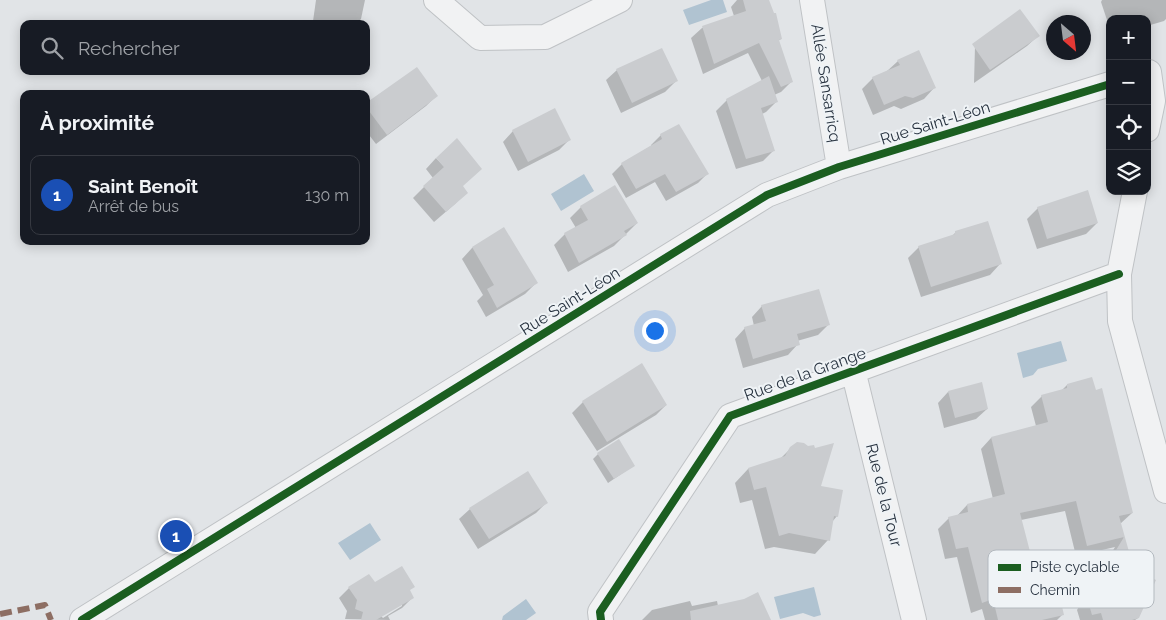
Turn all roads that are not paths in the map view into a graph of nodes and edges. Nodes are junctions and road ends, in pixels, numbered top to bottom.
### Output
1 (436, 0) edge
2 (620, 0) edge
3 (812, 0) edge
4 (1154, 70) edge
5 (1106, 85) edge
6 (1151, 111) edge
7 (839, 166) junction
8 (1134, 195) edge
9 (1119, 274) junction
10 (854, 370) junction
11 (1166, 491) edge
12 (82, 620) edge
13 (601, 620) edge
14 (914, 620) edge

1 - 2 street
3 - 7 street, Allée Sansarricq
4 - 6 street
5 - 7 street, Rue Saint-Léon
7 - 12 street, Rue Saint-Léon
8 - 9 street
9 - 10 street, Rue de la Grange
9 - 11 street
10 - 13 street, Rue de la Grange
10 - 14 street, Rue de la Tour

